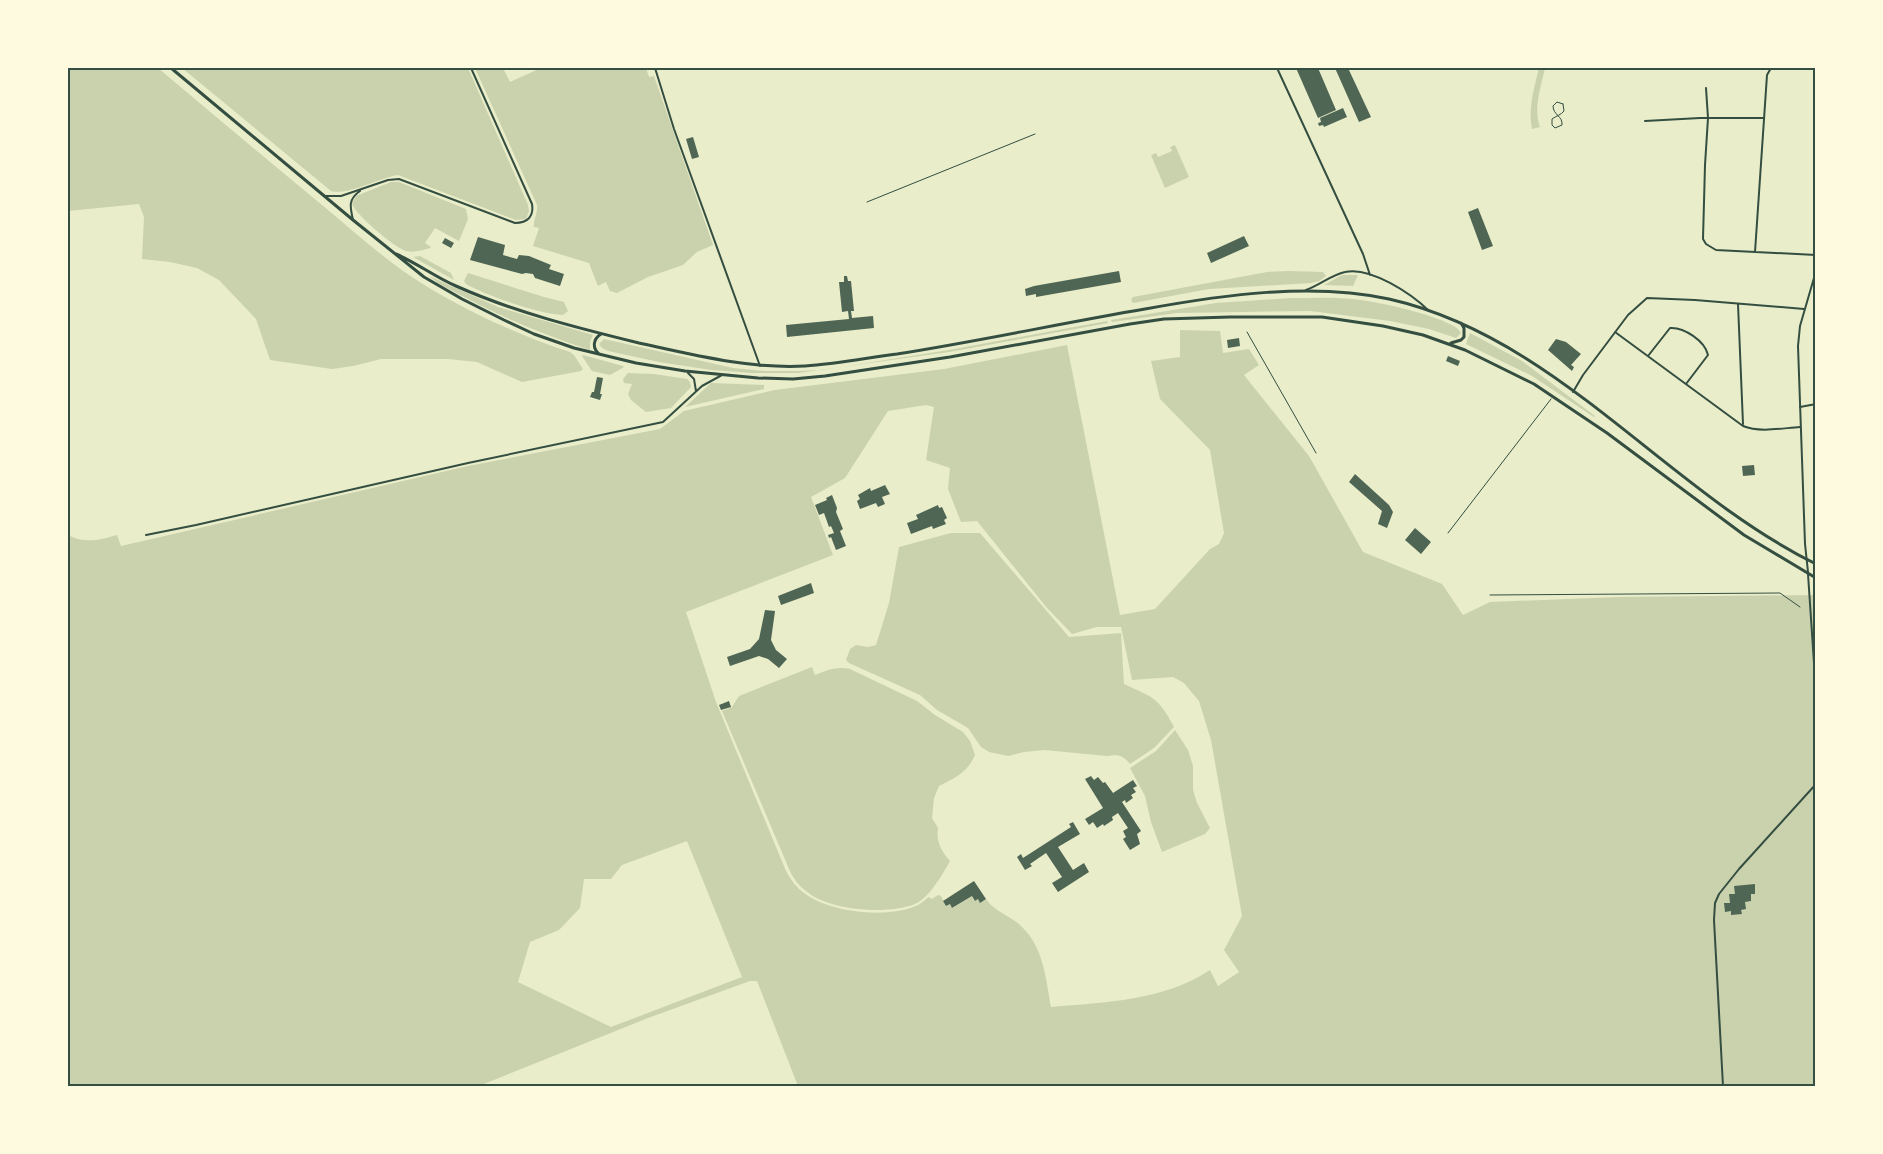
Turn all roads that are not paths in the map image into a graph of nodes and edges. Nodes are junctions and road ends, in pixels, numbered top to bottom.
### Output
1 (171, 68) edge
2 (471, 68) edge
3 (655, 68) edge
4 (1277, 68) edge
5 (1771, 68) edge
6 (1706, 88) dead end
7 (1558, 115) joint
8 (1708, 118) junction
9 (1764, 118) junction
10 (1645, 121) dead end
11 (363, 189) junction
12 (324, 196) junction
13 (353, 220) junction
14 (1755, 252) junction
15 (394, 253) junction
16 (1815, 255) edge
17 (1815, 271) edge
18 (1370, 275) junction
19 (1299, 292) junction
20 (1738, 304) junction
21 (1804, 309) junction
22 (1429, 311) junction
23 (1460, 322) junction
24 (1247, 332) dead end
25 (1615, 332) junction
26 (602, 334) junction
27 (1449, 344) junction
28 (600, 354) junction
29 (1648, 356) junction
30 (760, 366) junction
31 (686, 370) junction
32 (722, 375) junction
33 (1686, 384) junction
34 (696, 391) junction
35 (1573, 392) junction
36 (1554, 396) junction
37 (1815, 404) edge
38 (1800, 407) junction
39 (1743, 426) junction
40 (1800, 427) junction
41 (1316, 453) dead end
42 (1448, 533) dead end
43 (146, 535) dead end
44 (1806, 559) junction
45 (1815, 564) edge
46 (1808, 574) junction
47 (1815, 578) edge
48 (1490, 596) dead end
49 (1800, 607) dead end
50 (1815, 693) edge
51 (1815, 784) edge
52 (1723, 1086) edge

1 - 12 highway
2 - 11 street
3 - 30 street
4 - 18 street
5 - 9 street
6 - 8 street
7 - 7 lane
8 - 9 street
8 - 10 street
8 - 14 street
9 - 14 street
11 - 12 street
11 - 13 street
12 - 13 highway
13 - 15 highway
14 - 16 street
15 - 26 highway
15 - 28 highway
17 - 21 street
18 - 19 street
18 - 22 street
19 - 22 highway
19 - 30 highway
20 - 21 street
20 - 25 street
20 - 39 street
21 - 38 street
22 - 23 highway
23 - 27 highway
23 - 35 highway
24 - 41 lane
25 - 29 street
25 - 35 street
26 - 28 highway
26 - 30 highway
27 - 32 highway
27 - 36 highway
28 - 31 highway
29 - 33 street
29 - 33 street
31 - 32 highway
31 - 34 street
32 - 34 street
33 - 39 street
34 - 43 street
35 - 44 highway
36 - 42 lane
36 - 46 highway
37 - 38 street
38 - 40 street
39 - 40 street
40 - 44 street
44 - 45 highway
44 - 46 street
46 - 47 highway
46 - 50 street
48 - 49 lane
51 - 52 street

